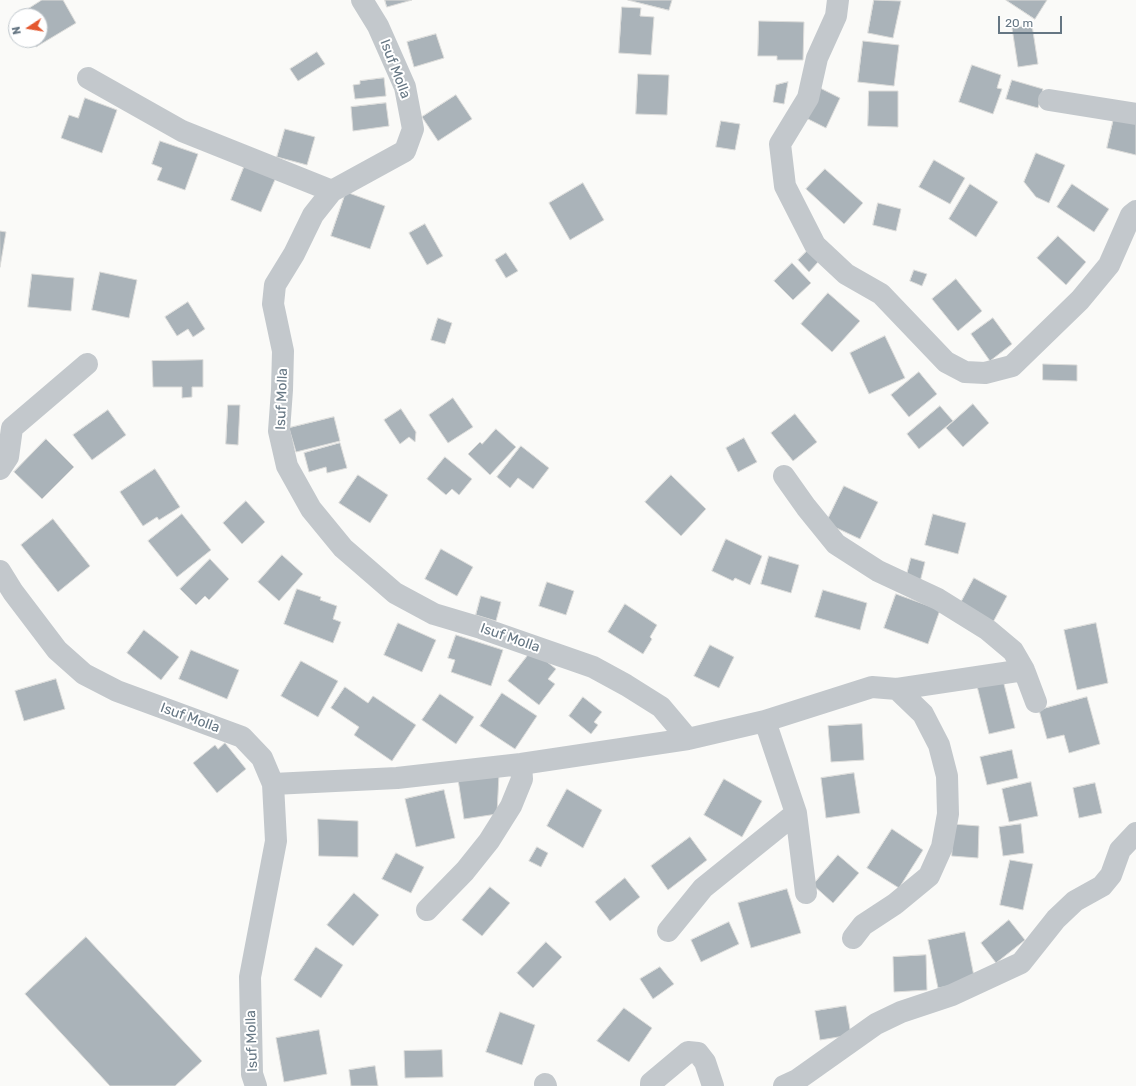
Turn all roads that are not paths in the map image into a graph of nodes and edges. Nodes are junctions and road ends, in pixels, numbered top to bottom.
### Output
1 (362, 0) edge
2 (838, 0) edge
3 (88, 78) dead end
4 (1049, 100) dead end
5 (1136, 114) edge
6 (332, 190) junction
7 (1136, 211) edge
8 (87, 364) dead end
9 (6, 426) edge
10 (0, 470) edge
11 (784, 476) dead end
12 (0, 571) edge
13 (1024, 670) junction
14 (897, 689) junction
15 (1036, 702) dead end
16 (765, 720) junction
17 (688, 739) junction
18 (521, 764) junction
19 (273, 784) junction
20 (796, 813) junction
21 (1136, 833) edge
22 (806, 893) dead end
23 (427, 910) dead end
24 (668, 931) dead end
25 (853, 938) dead end
26 (256, 1086) edge
27 (651, 1086) edge
28 (712, 1086) edge
29 (784, 1086) edge

1 - 6 street, Isuf Molla
2 - 7 street
3 - 6 street
4 - 5 street
6 - 17 street, Isuf Molla
8 - 9 street
9 - 10 street
11 - 13 street
12 - 19 street, Isuf Molla
13 - 14 street
13 - 15 street
14 - 16 street
14 - 25 street
16 - 17 street
16 - 20 street
17 - 18 street
18 - 19 street
18 - 23 street
19 - 26 street, Isuf Molla
20 - 22 street
20 - 24 street
21 - 29 street
27 - 28 street

